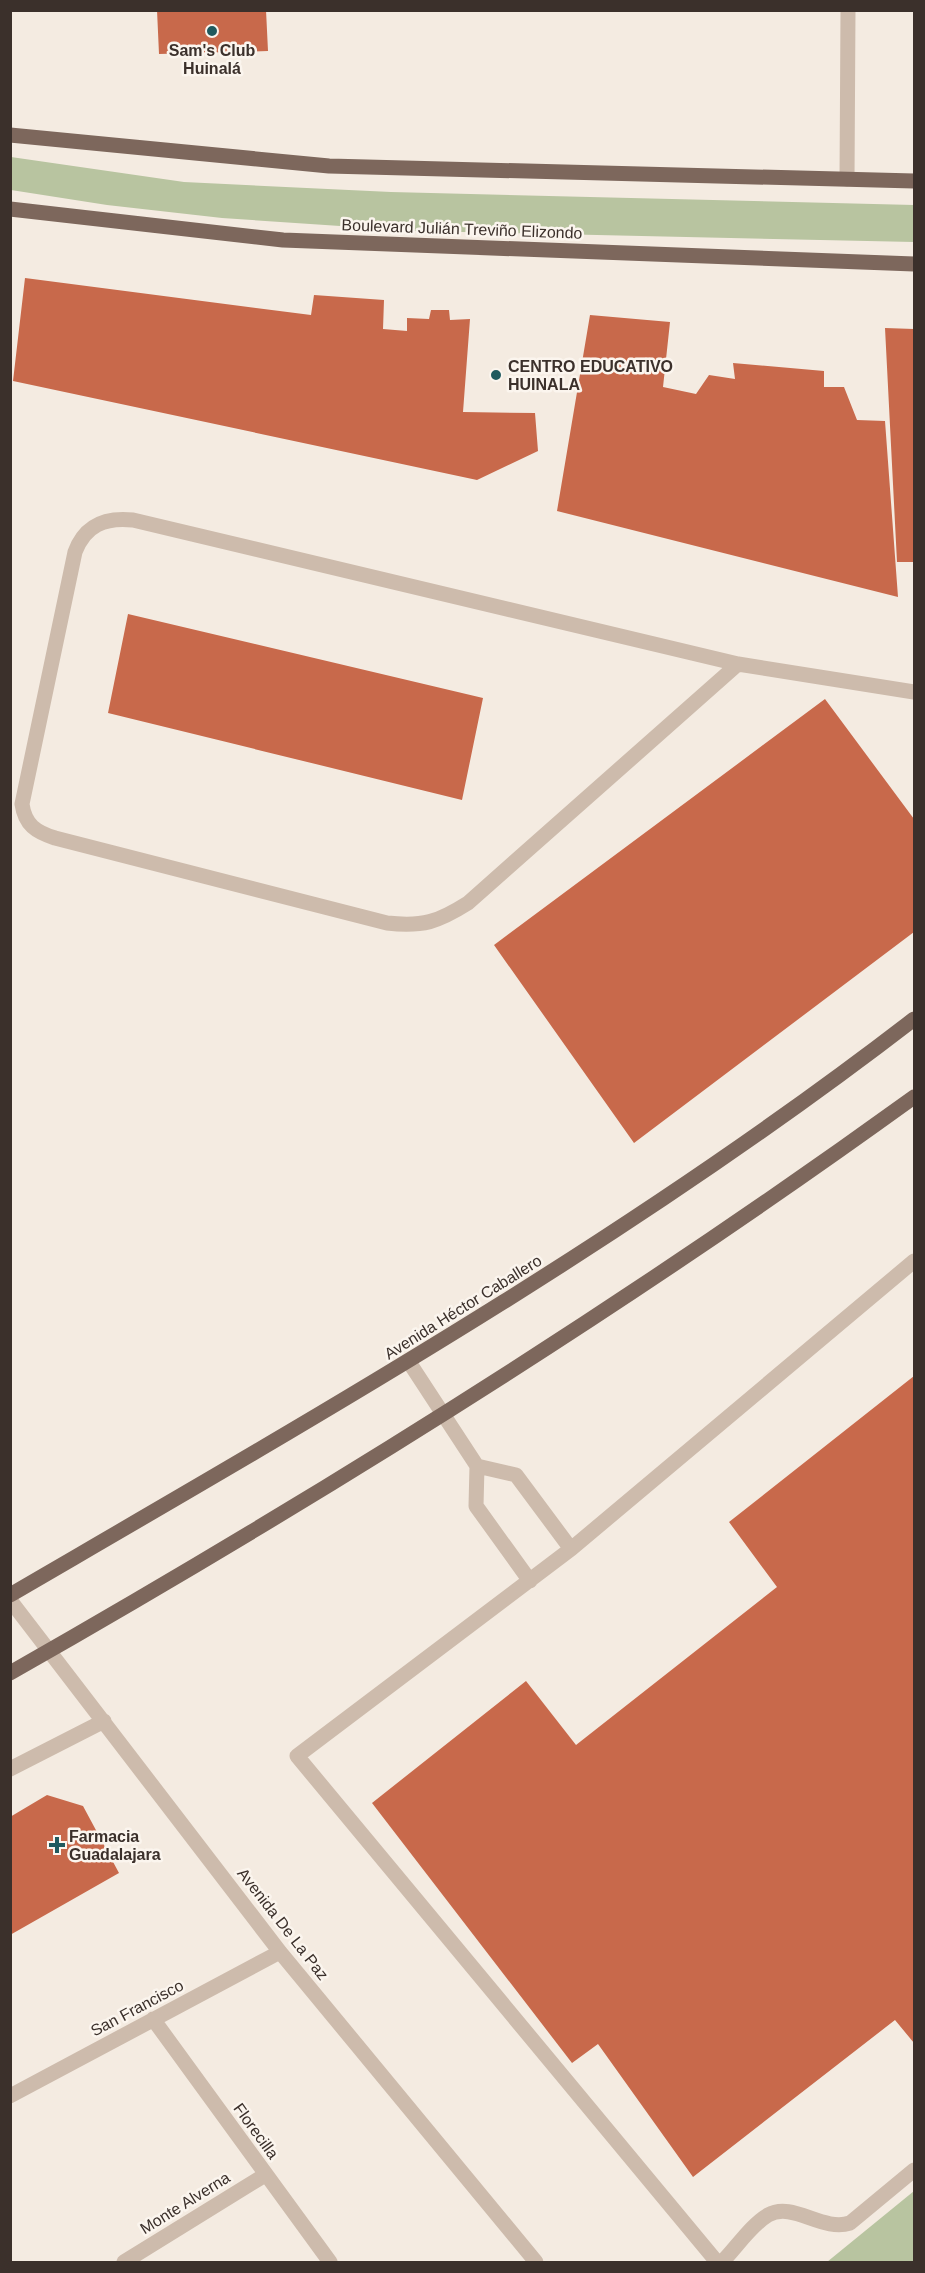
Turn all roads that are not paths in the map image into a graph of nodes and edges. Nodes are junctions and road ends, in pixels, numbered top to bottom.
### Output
1 (848, 10) edge
2 (10, 135) edge
3 (847, 179) junction
4 (915, 181) edge
5 (10, 208) edge
6 (915, 264) edge
7 (738, 664) junction
8 (915, 693) edge
9 (915, 1019) edge
10 (915, 1097) edge
11 (915, 1261) edge
12 (409, 1362) junction
13 (443, 1417) junction
14 (477, 1466) junction
15 (571, 1549) junction
16 (530, 1581) junction
17 (10, 1595) edge
18 (10, 1600) edge
19 (50, 1650) junction
20 (10, 1673) edge
21 (104, 1721) junction
22 (10, 1769) edge
23 (280, 1952) junction
24 (153, 2019) junction
25 (10, 2096) edge
26 (915, 2170) edge
27 (265, 2175) junction
28 (123, 2262) edge
29 (330, 2262) edge
30 (536, 2262) edge
31 (717, 2262) edge
32 (722, 2262) edge

1 - 3 street
2 - 3 main road
3 - 4 main road
5 - 6 main road, Boulevard Julián Treviño Elizondo
7 - 7 street
7 - 8 street
9 - 12 main road, Avenida Héctor Caballero
10 - 13 main road
11 - 15 street
12 - 13 street
12 - 17 main road, Avenida Héctor Caballero
13 - 14 street
13 - 19 main road
14 - 15 street
14 - 16 street
15 - 16 street
16 - 31 street
18 - 19 street, Avenida De La Paz
19 - 20 main road
19 - 21 street, Avenida De La Paz
21 - 22 street
21 - 23 street, Avenida De La Paz
23 - 24 street, San Francisco
23 - 30 street, Avenida De La Paz
24 - 25 street, San Francisco
24 - 27 street, Florecilla
26 - 32 street
27 - 28 street, Monte Alverna
27 - 29 street, Florecilla

